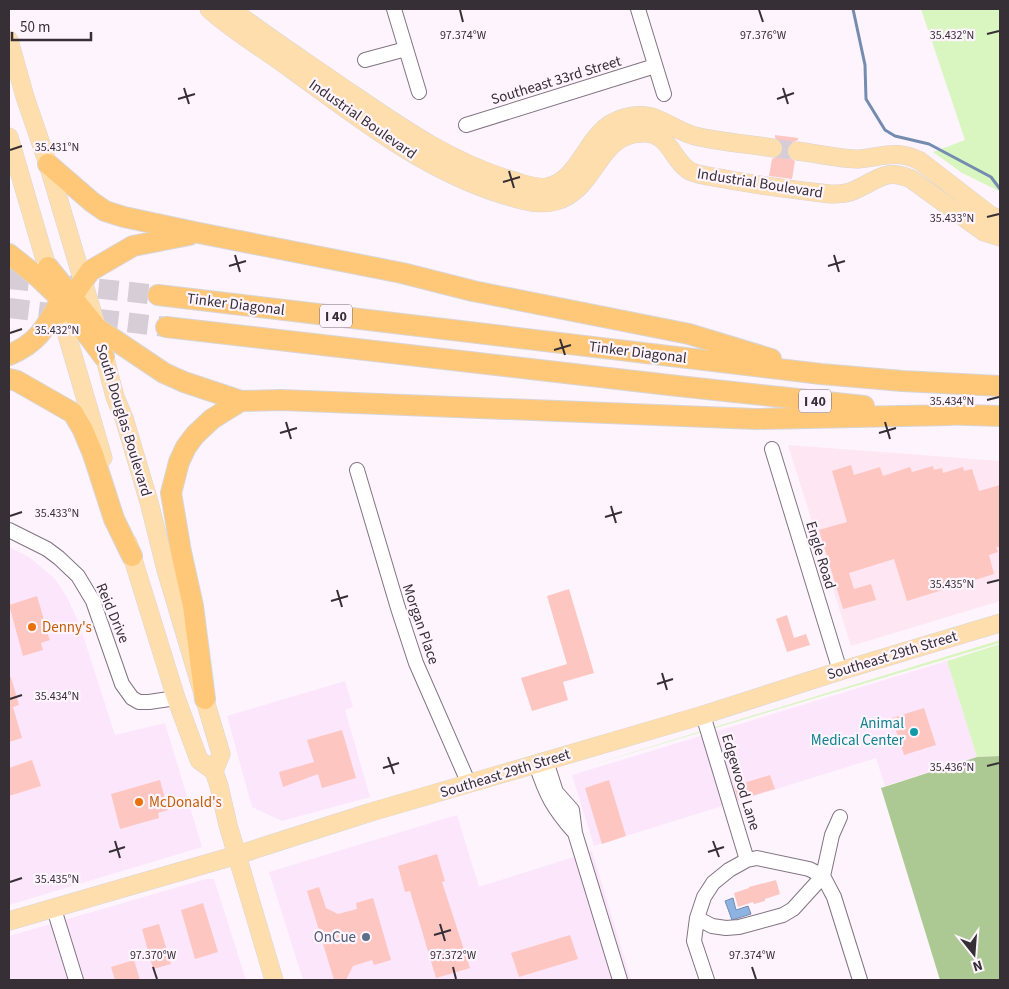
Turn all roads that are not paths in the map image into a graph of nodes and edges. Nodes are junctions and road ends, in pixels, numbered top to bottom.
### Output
1 (209, 9) edge
2 (231, 9) edge
3 (394, 9) edge
4 (638, 9) edge
5 (9, 40) edge
6 (406, 49) junction
7 (365, 60) dead end
8 (655, 66) junction
9 (420, 92) dead end
10 (664, 94) dead end
11 (466, 124) dead end
12 (9, 137) edge
13 (774, 148) tunnel mouth
14 (797, 151) tunnel mouth
15 (48, 164) junction
16 (1000, 219) edge
17 (199, 233) junction
18 (1000, 237) edge
19 (9, 254) edge
20 (48, 267) joint
21 (68, 293) junction
22 (158, 295) tunnel mouth
23 (166, 327) tunnel mouth
24 (97, 328) junction
25 (9, 355) edge
26 (104, 357) junction
27 (821, 374) junction
28 (9, 379) edge
29 (1000, 386) edge
30 (241, 401) junction
31 (951, 415) junction
32 (1000, 416) edge
33 (772, 449) dead end
34 (357, 470) dead end
35 (9, 530) edge
36 (132, 556) junction
37 (1000, 623) edge
38 (840, 670) junction
39 (176, 698) junction
40 (205, 699) junction
41 (703, 715) junction
42 (541, 762) junction
43 (214, 771) junction
44 (468, 784) junction
45 (840, 818) dead end
46 (237, 855) junction
47 (747, 860) junction
48 (823, 876) junction
49 (54, 908) junction
50 (697, 918) junction
51 (9, 921) edge
52 (76, 980) edge
53 (274, 980) edge
54 (620, 980) edge
55 (707, 980) edge
56 (860, 980) edge

1 - 18 main road, Industrial Boulevard
2 - 13 main road, Industrial Boulevard
3 - 6 street
4 - 8 street
5 - 15 main road, South Douglas Boulevard
6 - 7 street
6 - 9 street
8 - 10 street
8 - 11 street, Southeast 33rd Street
12 - 20 main road
14 - 16 main road
15 - 17 highway
15 - 21 main road, South Douglas Boulevard
17 - 21 highway
17 - 27 highway
19 - 21 highway
20 - 21 highway
21 - 24 highway
21 - 25 highway
21 - 26 highway
21 - 36 main road, South Douglas Boulevard
22 - 27 highway, Tinker Diagonal / I 40
23 - 31 highway, Tinker Diagonal / I 40
24 - 26 main road, South Douglas Boulevard
24 - 30 highway
26 - 40 main road, South Douglas Boulevard
27 - 29 highway, Tinker Diagonal / I 40
28 - 36 highway
30 - 31 highway
30 - 40 highway
31 - 32 highway, Tinker Diagonal / I 40
33 - 38 street, Engle Road
34 - 44 street, Morgan Place
35 - 39 street, Reid Drive
36 - 39 main road, South Douglas Boulevard
37 - 38 main road, Southeast 29th Street
38 - 41 main road, Southeast 29th Street
39 - 43 main road, South Douglas Boulevard
40 - 43 main road, South Douglas Boulevard
41 - 42 main road, Southeast 29th Street
41 - 47 street, Edgewood Lane
42 - 44 main road, Southeast 29th Street
42 - 54 street
43 - 46 main road, South Douglas Boulevard
44 - 46 main road, Southeast 29th Street
45 - 48 street
46 - 49 main road, Southeast 29th Street
46 - 53 main road, South Douglas Boulevard
47 - 48 street
47 - 50 street
48 - 50 street
48 - 56 street
49 - 51 main road, Southeast 29th Street
49 - 52 street
50 - 55 street

